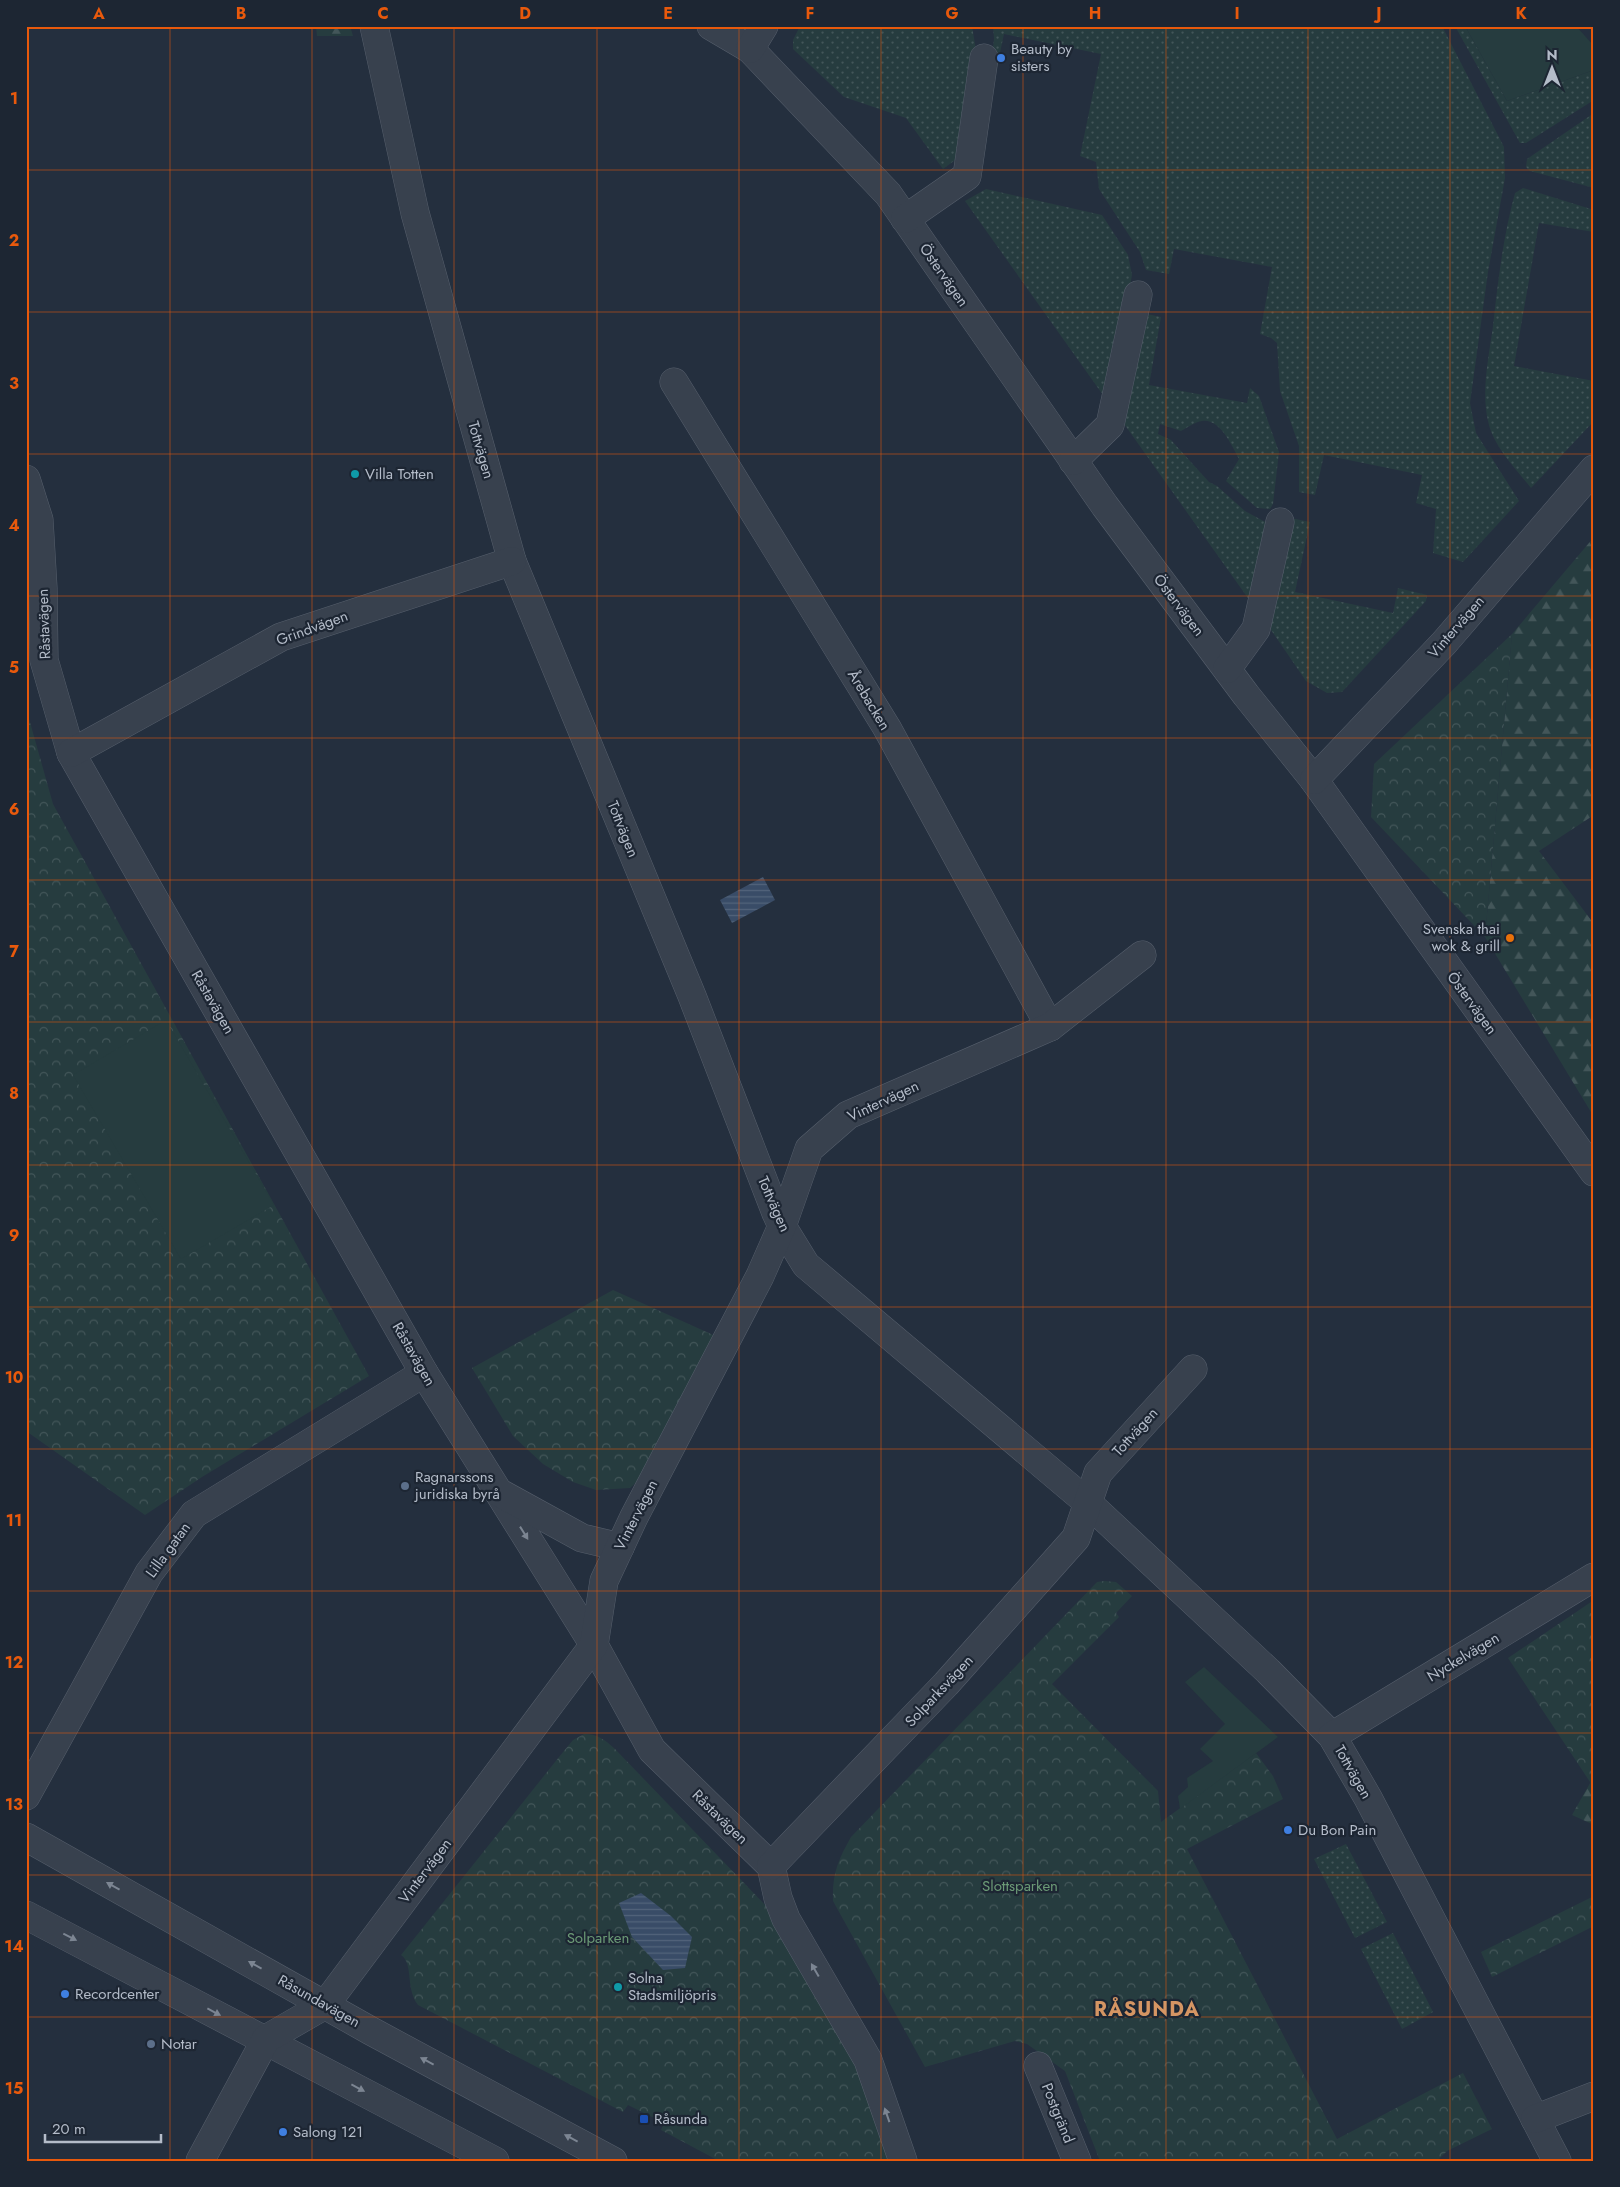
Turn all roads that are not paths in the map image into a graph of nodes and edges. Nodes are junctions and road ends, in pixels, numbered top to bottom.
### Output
1 (374, 26) edge
2 (711, 26) edge
3 (764, 26) edge
4 (750, 49) junction
5 (984, 58) dead end
6 (905, 219) junction
7 (1138, 294) dead end
8 (674, 382) dead end
9 (1073, 461) junction
10 (1594, 469) edge
11 (26, 479) edge
12 (1280, 522) dead end
13 (33, 523) edge
14 (512, 561) junction
15 (1227, 670) junction
16 (71, 752) junction
17 (1314, 780) junction
18 (1142, 955) dead end
19 (1050, 1027) junction
20 (1594, 1172) edge
21 (782, 1226) junction
22 (1193, 1369) dead end
23 (424, 1373) junction
24 (498, 1492) junction
25 (1087, 1502) junction
26 (620, 1547) junction
27 (1594, 1577) edge
28 (594, 1645) junction
29 (1332, 1736) junction
30 (26, 1796) edge
31 (26, 1837) edge
32 (771, 1866) junction
33 (26, 1915) edge
34 (325, 2005) junction
35 (266, 2039) junction
36 (1038, 2066) dead end
37 (1594, 2096) edge
38 (1535, 2120) junction
39 (200, 2161) edge
40 (494, 2161) edge
41 (614, 2161) edge
42 (902, 2161) edge
43 (1077, 2161) edge
44 (1557, 2161) edge

1 - 14 street, Tottvägen
2 - 4 street, Östervägen
3 - 4 street
4 - 6 street, Östervägen
5 - 6 street
6 - 9 street, Östervägen
7 - 9 street
8 - 19 street, Årebacken
9 - 15 street, Östervägen
10 - 17 street, Vintervägen
11 - 13 street, Råstavägen
12 - 15 street
13 - 16 street, Råstavägen
14 - 16 street, Grindvägen
14 - 21 street, Tottvägen
15 - 17 street, Östervägen
16 - 23 street, Råstavägen
17 - 20 street, Östervägen
18 - 19 street, Vintervägen
19 - 21 street, Vintervägen
21 - 25 street, Tottvägen
21 - 26 street, Vintervägen
22 - 25 street, Tottvägen
23 - 24 street, Råstavägen
23 - 30 street, Lilla gatan
24 - 26 street, Råstavägen
24 -> 28 street, Råstavägen
25 - 29 street, Tottvägen
25 - 32 street, Solparksvägen
26 - 28 street, Vintervägen
27 - 29 street, Nyckelvägen
28 - 32 street, Råstavägen
28 - 34 street, Vintervägen
29 - 38 street, Tottvägen
34 -> 31 street, Råsundavägen
42 -> 32 street
33 -> 35 street
34 - 35 street, Vintervägen
41 -> 34 street, Råsundavägen
35 - 39 street
35 -> 40 street
36 - 43 street, Postgränd
37 - 38 street
38 - 44 street, Tottvägen

